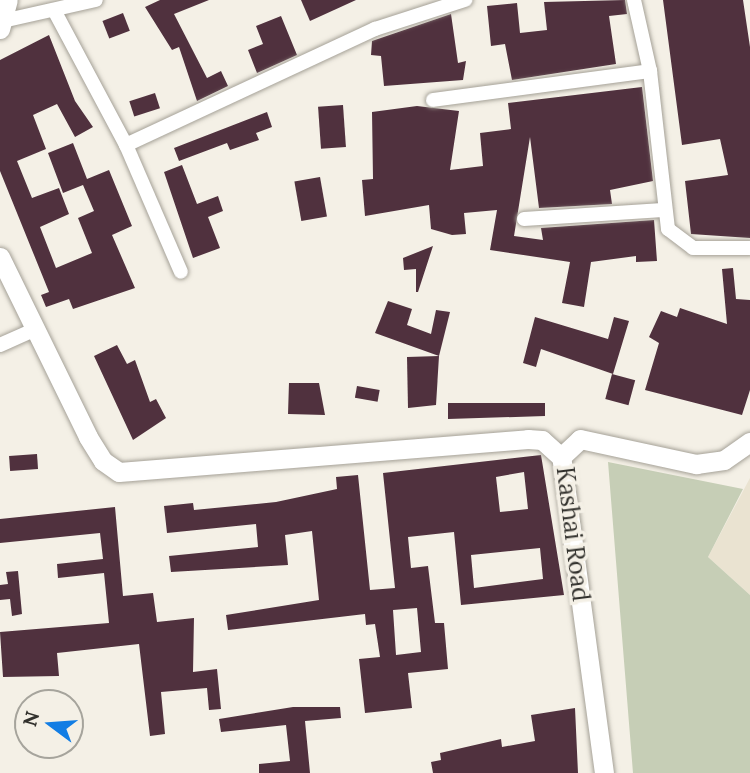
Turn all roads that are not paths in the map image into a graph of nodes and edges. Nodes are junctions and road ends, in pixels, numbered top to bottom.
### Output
1 (8, 0) edge
2 (96, 0) edge
3 (465, 0) edge
4 (634, 0) edge
5 (55, 12) junction
6 (4, 24) edge
7 (650, 71) junction
8 (433, 100) dead end
9 (125, 145) junction
10 (663, 210) junction
11 (524, 219) dead end
12 (750, 248) edge
13 (0, 257) edge
14 (181, 272) dead end
15 (36, 329) junction
16 (0, 345) edge
17 (750, 442) edge
18 (561, 457) junction
19 (604, 773) edge

1 - 6 street
2 - 5 street
3 - 9 street
4 - 7 street
5 - 6 street
5 - 9 street
7 - 8 street
7 - 10 street
9 - 14 street
10 - 11 street
10 - 12 street
13 - 15 street
15 - 16 street
15 - 18 street
17 - 18 street, Kashai Road
18 - 19 street, Kashai Road

